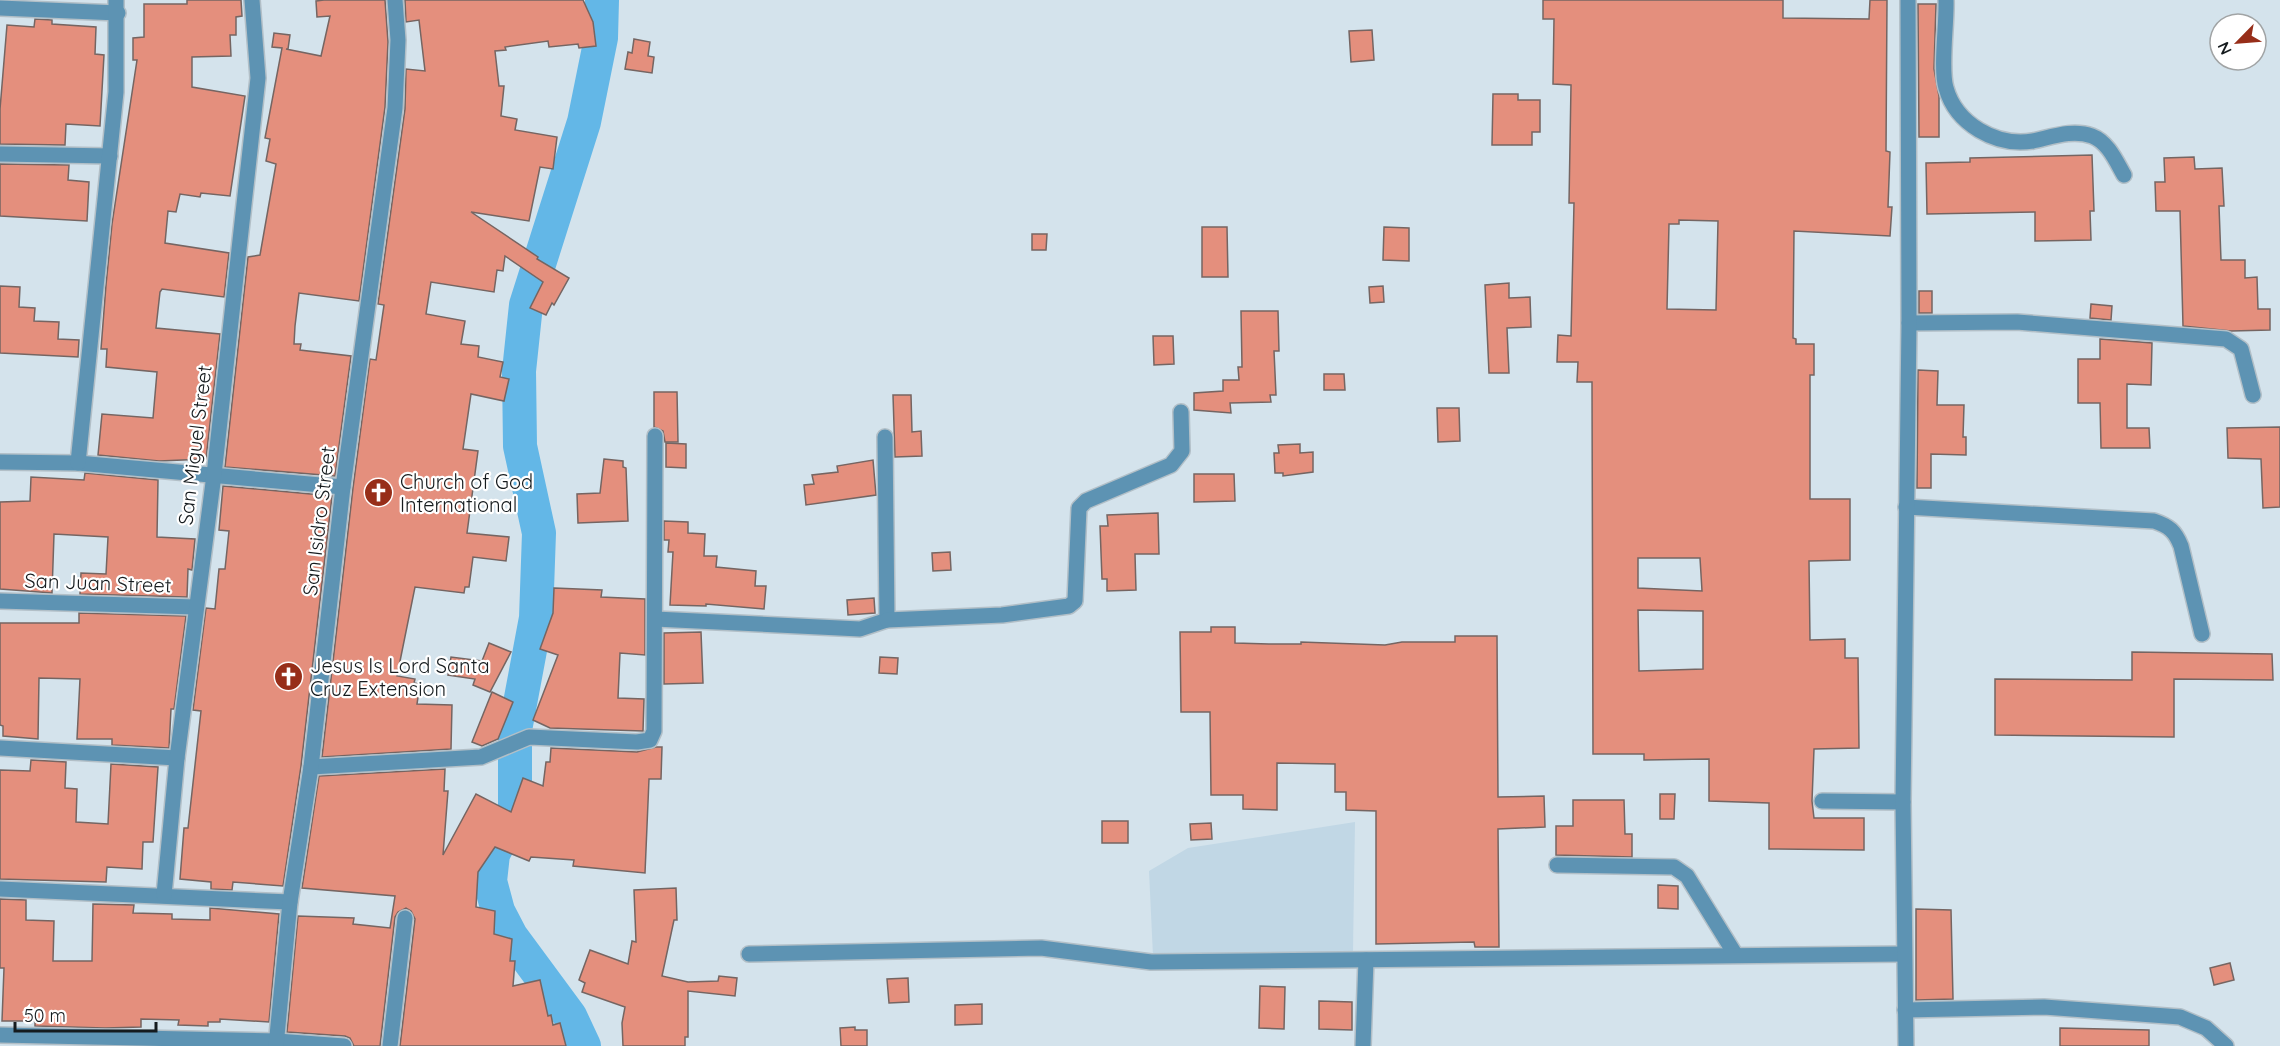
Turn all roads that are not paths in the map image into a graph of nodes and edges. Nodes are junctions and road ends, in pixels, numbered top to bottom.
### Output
1 (252, 0) edge
2 (394, 0) edge
3 (1908, 0) edge
4 (1947, 0) edge
5 (117, 6) edge
6 (0, 8) edge
7 (0, 154) edge
8 (110, 156) junction
9 (2124, 175) dead end
10 (1909, 323) junction
11 (2253, 395) dead end
12 (1181, 412) dead end
13 (655, 436) dead end
14 (885, 437) dead end
15 (0, 462) edge
16 (78, 463) junction
17 (214, 475) junction
18 (343, 487) junction
19 (1906, 507) junction
20 (0, 602) edge
21 (195, 607) junction
22 (655, 619) junction
23 (887, 620) junction
24 (2202, 634) dead end
25 (0, 748) edge
26 (177, 758) junction
27 (311, 768) junction
28 (1822, 801) dead end
29 (1903, 802) junction
30 (1557, 865) dead end
31 (0, 889) edge
32 (164, 895) junction
33 (291, 902) junction
34 (405, 918) dead end
35 (749, 954) dead end
36 (1735, 954) junction
37 (1904, 954) junction
38 (1366, 960) junction
39 (1905, 1010) junction
40 (0, 1035) edge
41 (277, 1043) edge
42 (344, 1046) edge
43 (390, 1046) edge
44 (1363, 1046) edge
45 (1906, 1046) edge
46 (2226, 1046) edge

1 - 17 street, San Miguel Street
2 - 18 street, San Isidro Street
3 - 10 street
4 - 9 street
5 - 6 street
5 - 8 street
7 - 8 street
8 - 16 street
10 - 11 street
10 - 19 street
12 - 23 street
13 - 22 street
14 - 23 street
15 - 16 street
16 - 17 street
17 - 18 street
17 - 21 street, San Miguel Street
18 - 27 street, San Isidro Street
19 - 24 street
19 - 29 street
20 - 21 street, San Juan Street
21 - 26 street, San Miguel Street
22 - 23 street
22 - 27 street
25 - 26 street
26 - 32 street, San Miguel Street
27 - 33 street, San Isidro Street
28 - 29 street
29 - 37 street
30 - 36 street
31 - 32 street
32 - 33 street
33 - 41 street, San Isidro Street
34 - 43 street
35 - 38 street
36 - 37 street
36 - 38 street
37 - 39 street
38 - 44 street
39 - 45 street
39 - 46 street
40 - 41 street
41 - 42 street

